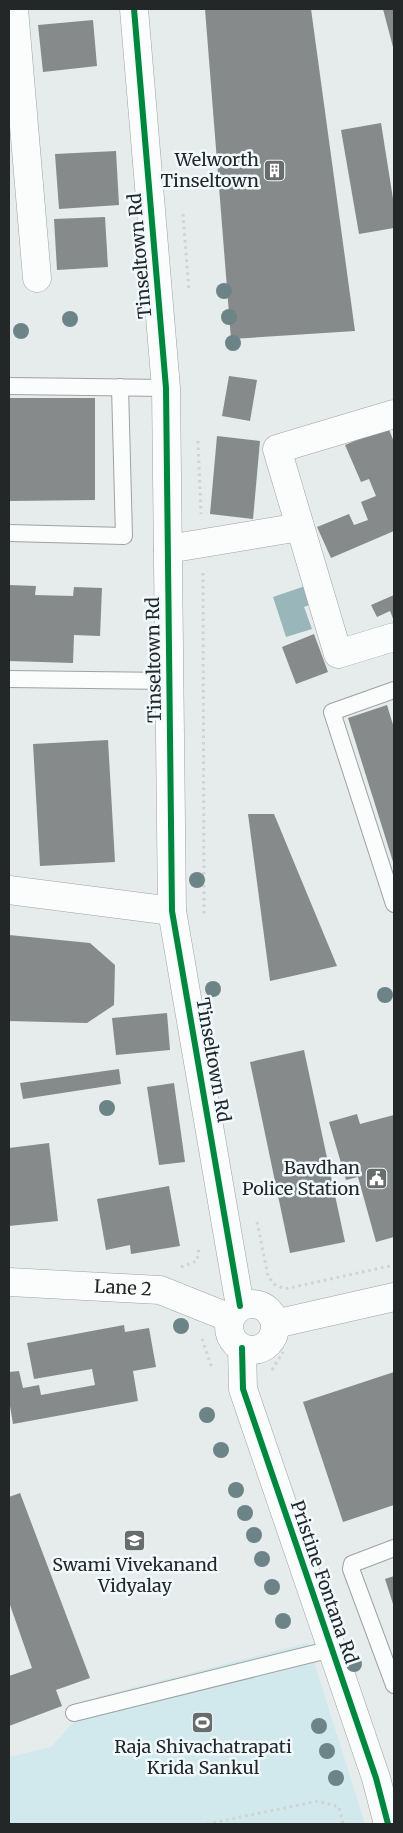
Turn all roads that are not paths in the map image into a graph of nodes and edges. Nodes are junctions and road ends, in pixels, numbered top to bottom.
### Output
1 (134, 9) edge
2 (12, 14) edge
3 (37, 278) dead end
4 (9, 386) edge
5 (120, 387) junction
6 (166, 388) junction
7 (394, 414) edge
8 (300, 527) junction
9 (9, 533) edge
10 (168, 549) junction
11 (394, 637) edge
12 (9, 678) edge
13 (170, 681) junction
14 (394, 690) edge
15 (9, 890) edge
16 (394, 904) edge
17 (172, 911) junction
18 (9, 1282) edge
19 (394, 1297) edge
20 (235, 1312) junction
21 (281, 1334) junction
22 (242, 1348) junction
23 (394, 1548) edge
24 (332, 1649) junction
25 (394, 1684) edge
26 (74, 1713) dead end
27 (388, 1824) edge

1 - 6 street, Tinseltown Rd
2 - 3 street
4 - 5 lane
5 - 6 lane
5 - 9 lane
6 - 10 street, Tinseltown Rd
7 - 8 street
8 - 10 street
8 - 11 street
10 - 13 street, Tinseltown Rd
12 - 13 lane
13 - 17 street, Tinseltown Rd
14 - 16 lane
15 - 17 street
17 - 20 street, Tinseltown Rd
18 - 20 street, Lane 2
19 - 21 street
20 - 21 street
20 - 22 street
21 - 22 street
22 - 24 street, Pristine Fontana Rd
23 - 25 lane
24 - 26 lane
24 - 27 street, Pristine Fontana Rd

